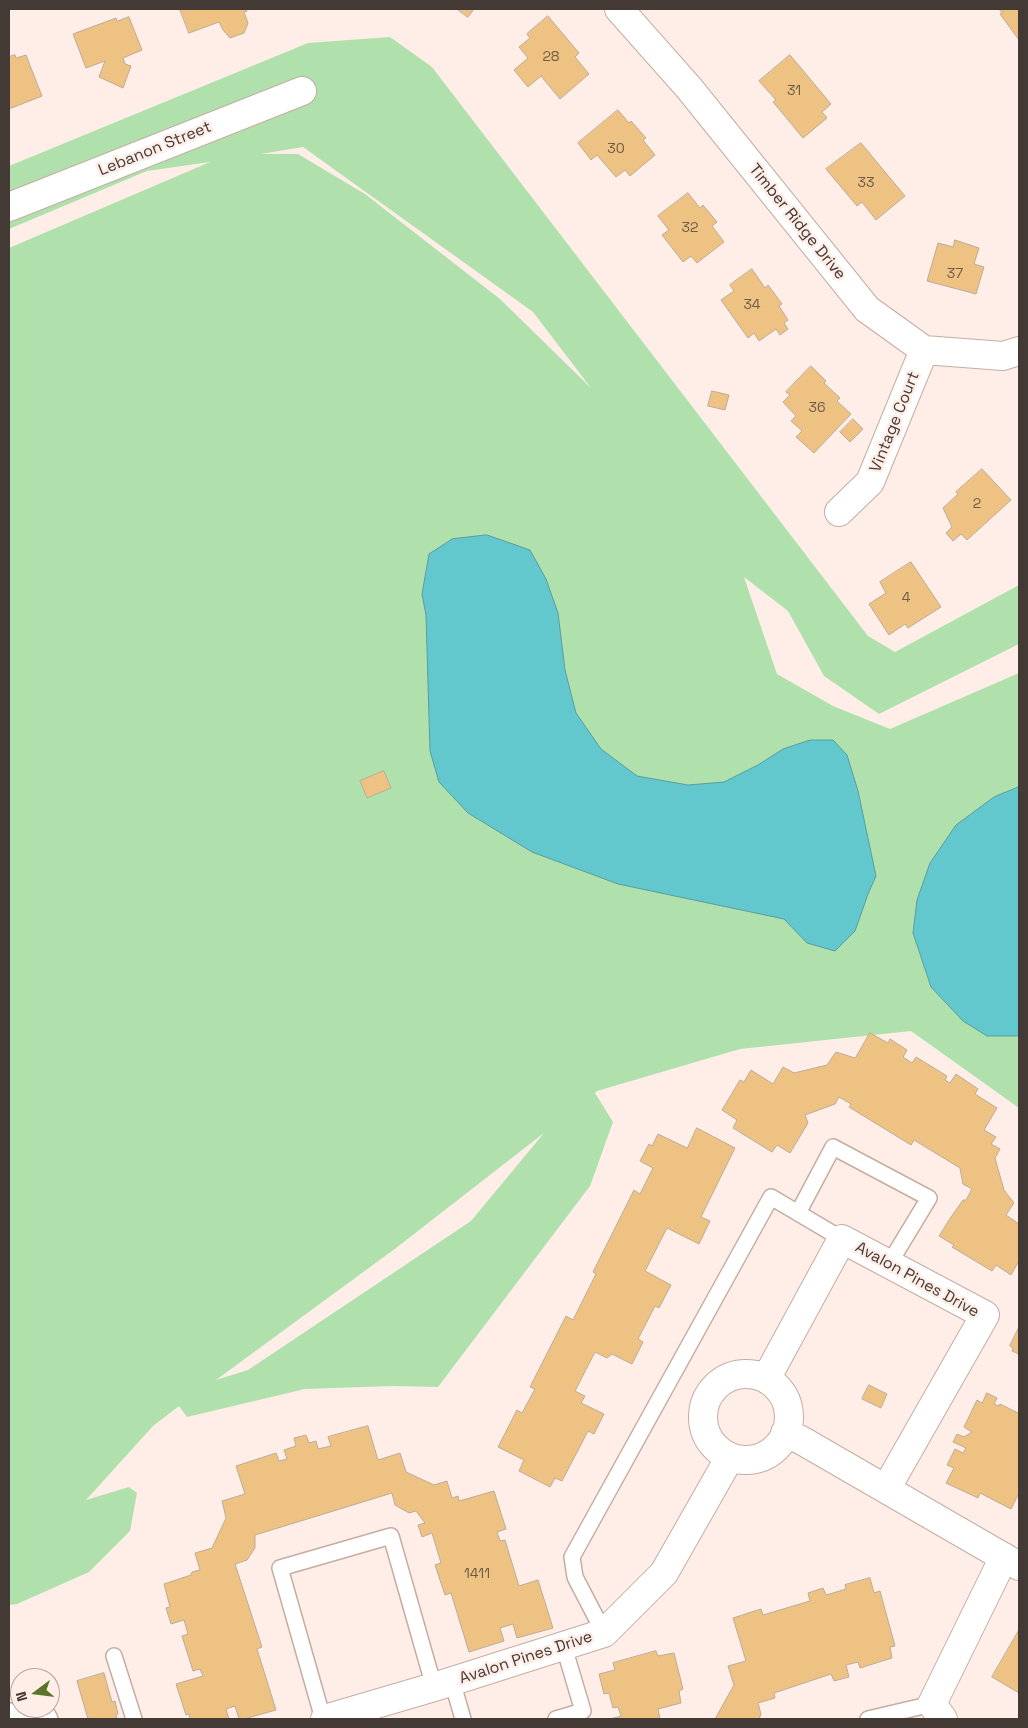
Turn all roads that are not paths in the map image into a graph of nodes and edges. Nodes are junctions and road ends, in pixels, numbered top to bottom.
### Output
1 (619, 9) edge
2 (302, 91) dead end
3 (9, 207) edge
4 (924, 350) junction
5 (1019, 350) edge
6 (838, 512) dead end
7 (798, 1213) junction
8 (842, 1239) junction
9 (889, 1264) junction
10 (766, 1379) junction
11 (786, 1433) junction
12 (730, 1457) junction
13 (886, 1489) junction
14 (1012, 1562) edge
15 (604, 1633) junction
16 (564, 1647) junction
17 (114, 1656) dead end
18 (443, 1684) junction
19 (9, 1711) edge
20 (938, 1712) edge
21 (50, 1719) edge
22 (134, 1719) edge
23 (324, 1719) edge
24 (463, 1719) edge
25 (556, 1719) edge
26 (868, 1719) edge

1 - 4 street, Timber Ridge Drive
2 - 3 street, Lebanon Street
4 - 5 street
4 - 6 street, Vintage Court
7 - 8 lane
7 - 9 lane
7 - 15 lane
8 - 9 street, Avalon Pines Drive
8 - 10 street, Avalon Pines Drive
9 - 13 street, Avalon Pines Drive
10 - 11 street
10 - 12 street
11 - 12 street
11 - 13 street
12 - 15 street, Avalon Pines Drive
13 - 14 street
14 - 20 street
15 - 16 street, Avalon Pines Drive
16 - 18 street, Avalon Pines Drive
16 - 25 lane
17 - 22 lane
18 - 23 street, Avalon Pines Drive
18 - 23 lane
18 - 24 lane
19 - 21 lane
20 - 26 lane

